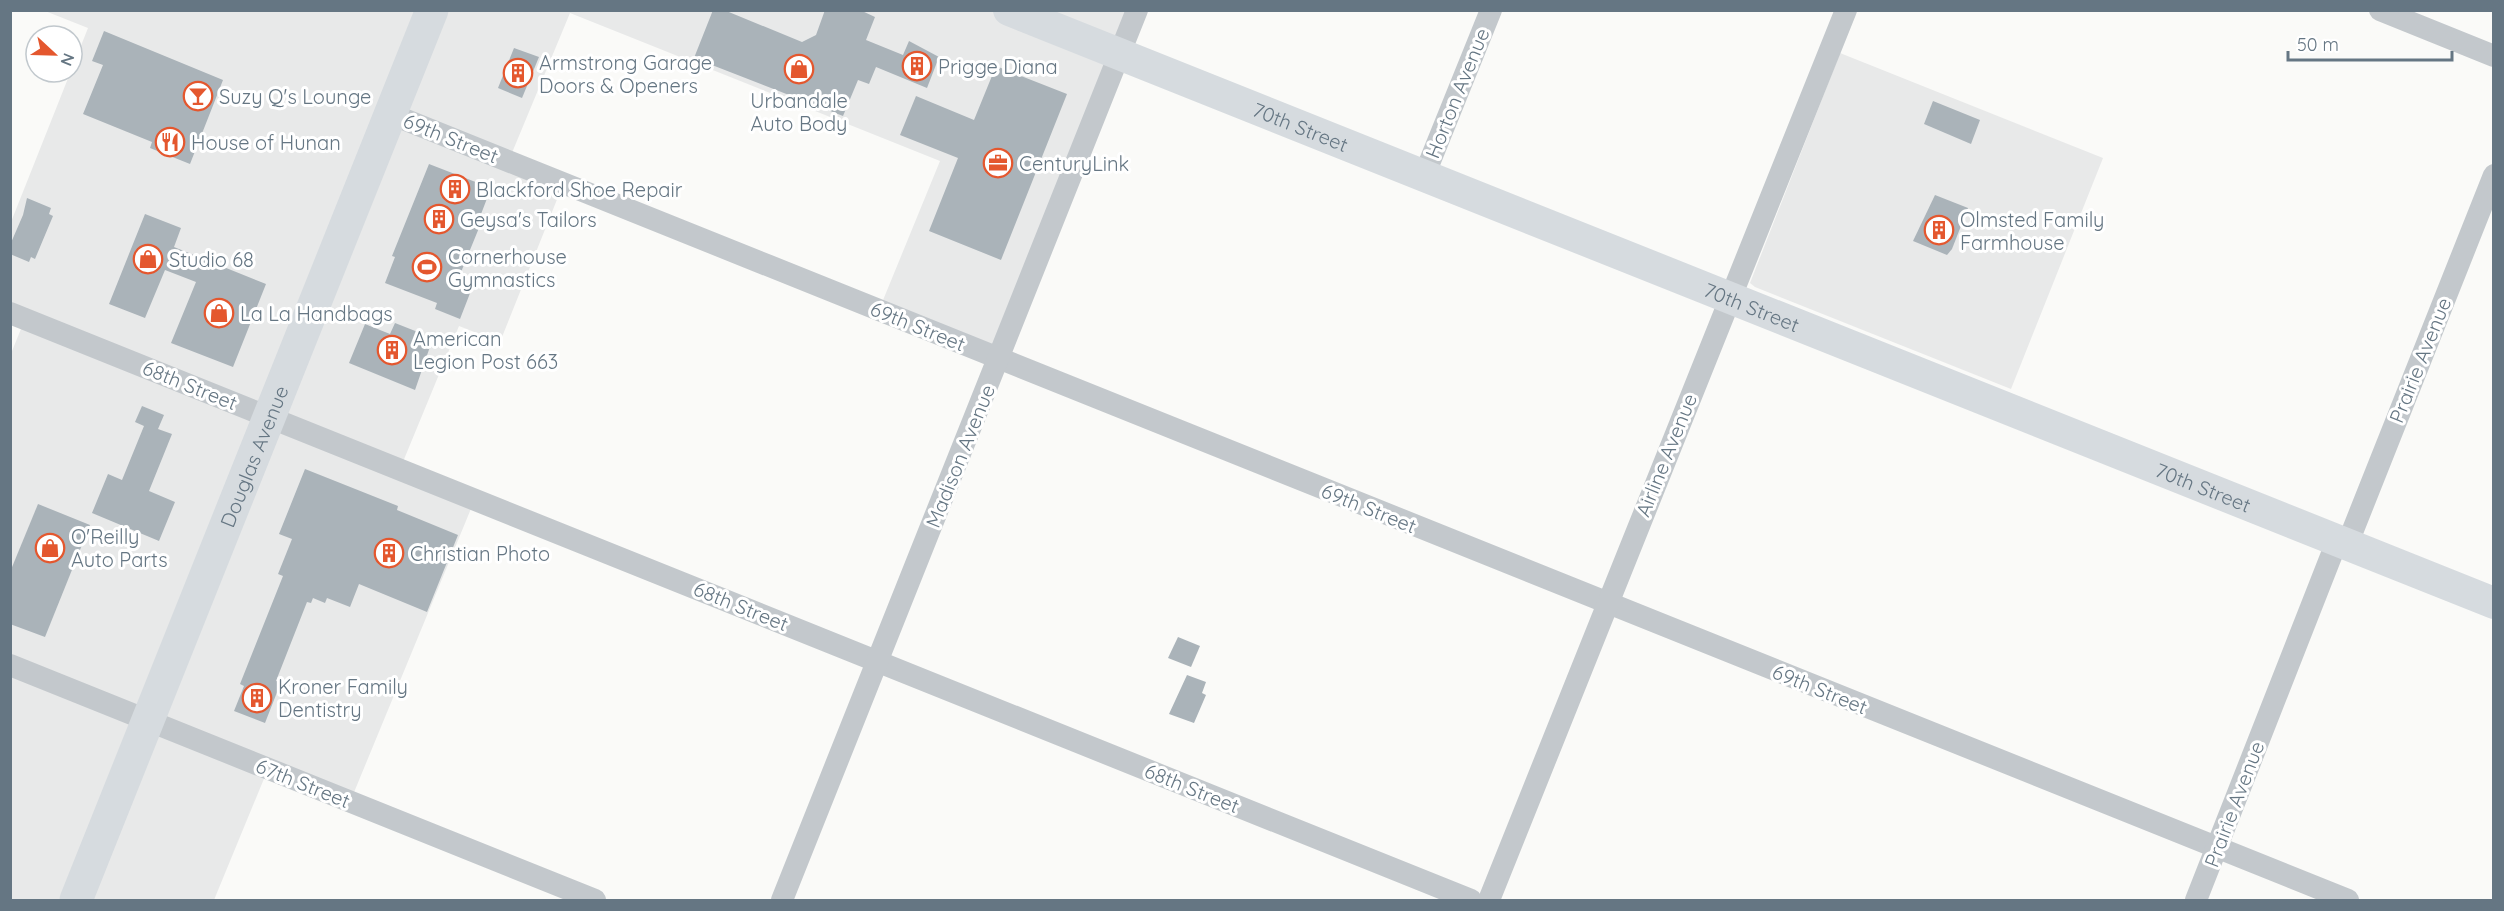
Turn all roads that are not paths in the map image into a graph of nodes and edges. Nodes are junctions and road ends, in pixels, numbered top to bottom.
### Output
1 (432, 10) edge
2 (1009, 10) edge
3 (1137, 10) edge
4 (1491, 10) edge
5 (1846, 10) edge
6 (2380, 10) edge
7 (1119, 55) junction
8 (2493, 56) edge
9 (391, 114) junction
10 (2493, 175) edge
11 (1424, 176) junction
12 (1729, 298) junction
13 (10, 314) edge
14 (999, 358) junction
15 (270, 417) junction
16 (2342, 543) junction
17 (2493, 603) edge
18 (1607, 604) junction
19 (878, 661) junction
20 (10, 665) edge
21 (148, 720) junction
22 (2217, 848) junction
23 (76, 900) edge
24 (596, 900) edge
25 (782, 900) edge
26 (1471, 900) edge
27 (1489, 900) edge
28 (2196, 900) edge
29 (2348, 900) edge

1 - 9 main road, Douglas Avenue
2 - 7 main road, 70th Street
3 - 7 street, Madison Avenue
4 - 11 street, Horton Avenue
5 - 12 street, Airline Avenue
6 - 8 street
7 - 11 main road, 70th Street
7 - 14 street, Madison Avenue
9 - 14 street, 69th Street
9 - 15 main road, Douglas Avenue
10 - 16 street, Prairie Avenue
11 - 12 main road, 70th Street
12 - 16 main road, 70th Street
12 - 18 street, Airline Avenue
13 - 15 street, 68th Street
14 - 18 street, 69th Street
14 - 19 street, Madison Avenue
15 - 19 street, 68th Street
15 - 21 main road, Douglas Avenue
16 - 17 main road, 70th Street
16 - 22 street, Prairie Avenue
18 - 22 street, 69th Street
18 - 27 street, Airline Avenue
19 - 25 street, Madison Avenue
19 - 26 street, 68th Street
20 - 21 street, 67th Street
21 - 23 main road, Douglas Avenue
21 - 24 street, 67th Street
22 - 28 street, Prairie Avenue
22 - 29 street, 69th Street

